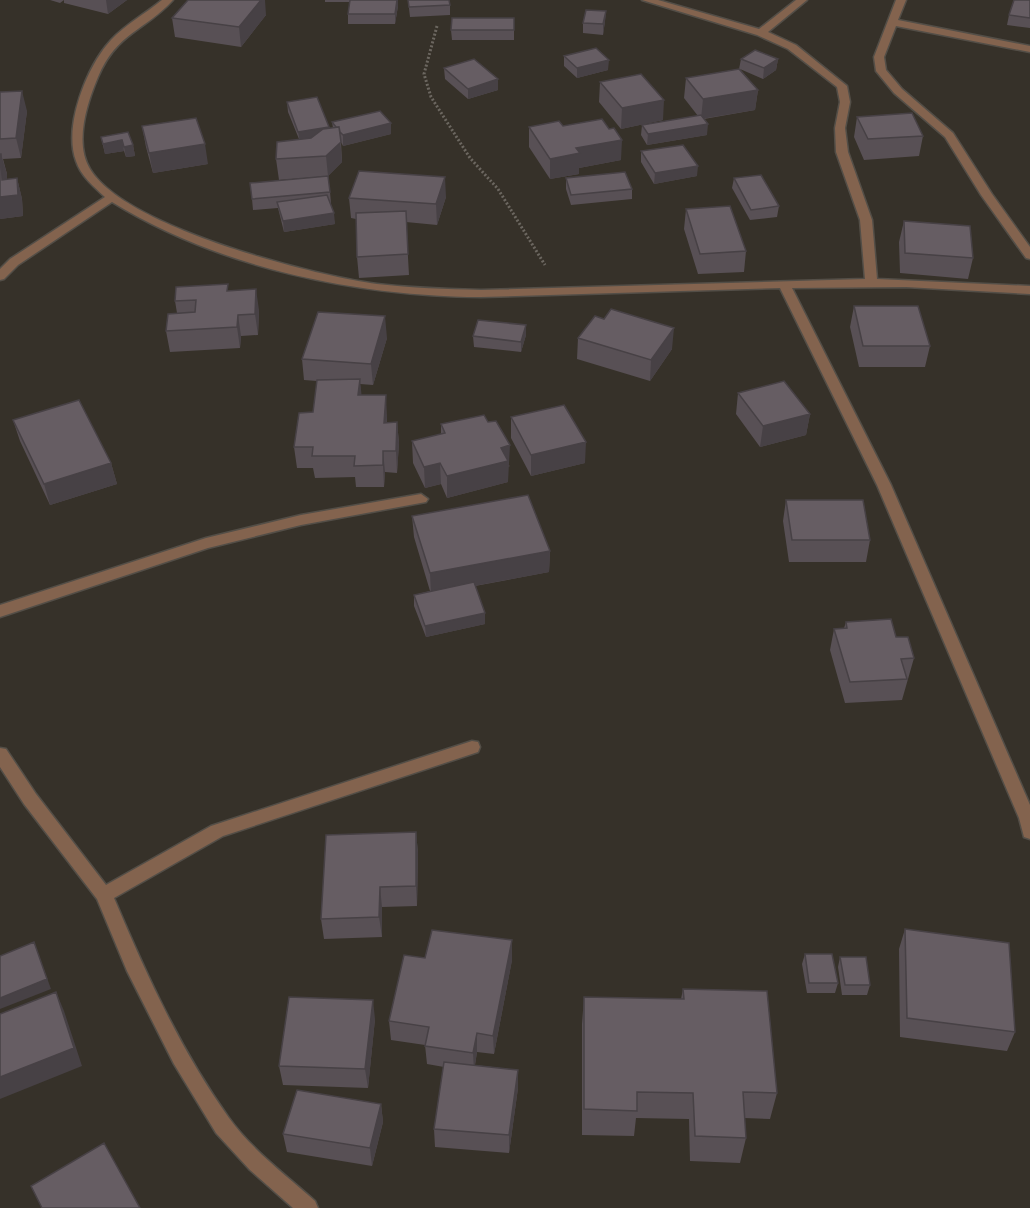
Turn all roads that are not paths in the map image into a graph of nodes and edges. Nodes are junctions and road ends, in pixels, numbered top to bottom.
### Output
1 (168, 0) edge
2 (647, 0) edge
3 (802, 0) edge
4 (901, 0) edge
5 (892, 22) junction
6 (761, 33) junction
7 (1030, 49) edge
8 (112, 197) junction
9 (1030, 255) edge
10 (0, 276) edge
11 (871, 283) junction
12 (784, 285) junction
13 (1030, 290) edge
14 (421, 500) dead end
15 (0, 611) edge
16 (472, 747) dead end
17 (0, 754) edge
18 (1029, 823) edge
19 (104, 895) junction
20 (308, 1208) edge

1 - 8 street
2 - 6 street
3 - 6 street
4 - 5 street
5 - 7 street
5 - 9 street
6 - 11 street
8 - 10 street
8 - 12 street
11 - 12 street
11 - 13 street
12 - 18 street
14 - 15 street
16 - 19 street
17 - 19 street
19 - 20 street

